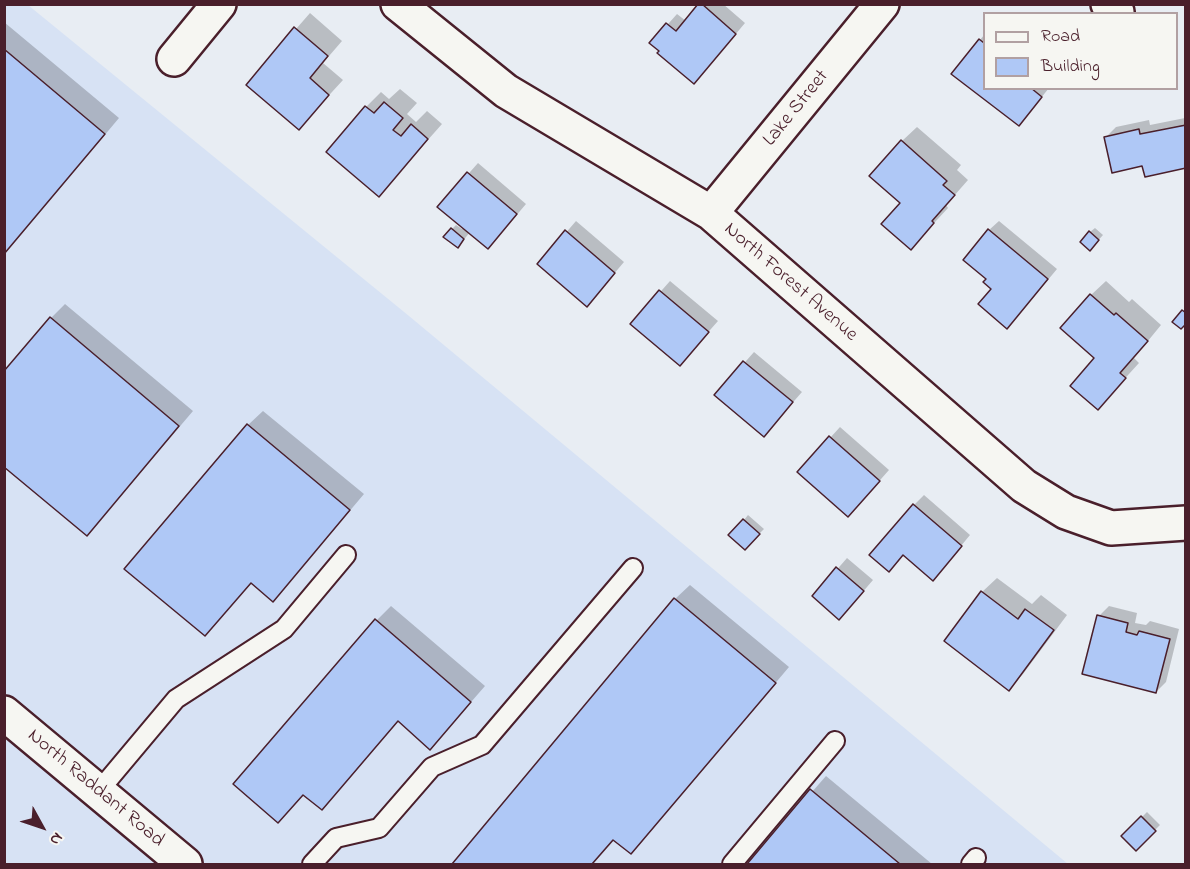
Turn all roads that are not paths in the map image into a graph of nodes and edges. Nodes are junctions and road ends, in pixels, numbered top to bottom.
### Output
1 (219, 4) edge
2 (398, 4) edge
3 (882, 4) edge
4 (174, 59) dead end
5 (711, 213) junction
6 (1185, 523) edge
7 (346, 555) dead end
8 (633, 568) dead end
9 (4, 712) edge
10 (835, 741) dead end
11 (98, 792) junction
12 (185, 864) edge
13 (312, 864) edge
14 (732, 864) edge

1 - 4 street
2 - 5 street, North Forest Avenue
3 - 5 street, Lake Street
5 - 6 street, North Forest Avenue
7 - 11 lane
8 - 13 lane
9 - 11 street, North Raddant Road
10 - 14 lane
11 - 12 street, North Raddant Road

